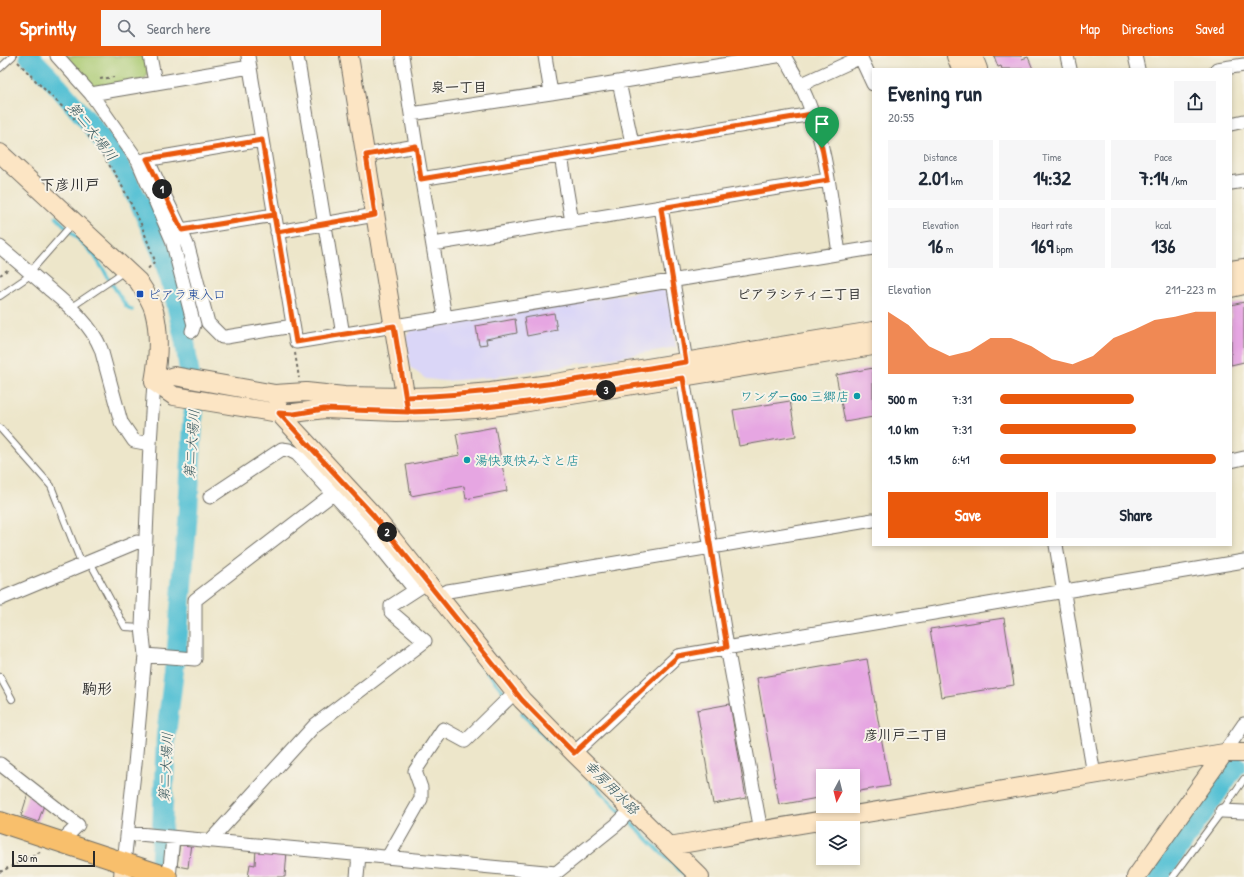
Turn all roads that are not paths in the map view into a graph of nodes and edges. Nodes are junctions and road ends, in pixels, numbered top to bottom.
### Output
1 (13, 56) edge
2 (57, 56) edge
3 (150, 56) edge
4 (297, 56) edge
5 (349, 56) edge
6 (402, 56) edge
7 (544, 56) edge
8 (777, 56) edge
9 (784, 56) edge
10 (956, 56) edge
11 (973, 56) edge
12 (1067, 56) edge
13 (1135, 56) edge
14 (861, 57) edge
15 (249, 61) edge
16 (1244, 64) edge
17 (0, 68) edge
18 (961, 68) edge
19 (978, 68) edge
20 (1070, 68) edge
21 (1138, 68) edge
22 (1222, 68) edge
23 (155, 82) junction
24 (619, 82) junction
25 (872, 82) edge
26 (800, 85) junction
27 (552, 93) junction
28 (91, 94) junction
29 (411, 114) junction
30 (812, 114) junction
31 (1244, 122) edge
32 (1232, 124) edge
33 (262, 140) junction
34 (632, 143) junction
35 (416, 146) junction
36 (0, 153) edge
37 (366, 155) junction
38 (561, 156) junction
39 (142, 160) junction
40 (421, 179) junction
41 (828, 180) junction
42 (1244, 181) edge
43 (1232, 183) edge
44 (661, 208) junction
45 (274, 215) junction
46 (375, 215) junction
47 (572, 222) junction
48 (325, 223) junction
49 (69, 227) junction
50 (182, 230) junction
51 (277, 232) junction
52 (433, 244) junction
53 (0, 247) edge
54 (872, 248) edge
55 (839, 253) junction
56 (1244, 268) edge
57 (1232, 270) edge
58 (31, 273) junction
59 (126, 276) junction
60 (673, 280) junction
61 (1244, 285) edge
62 (1232, 288) edge
63 (0, 296) edge
64 (70, 308) junction
65 (445, 317) junction
66 (293, 326) junction
67 (394, 326) junction
68 (192, 331) dead end
69 (872, 331) edge
70 (343, 334) junction
71 (872, 346) edge
72 (684, 370) junction
73 (154, 382) junction
74 (276, 394) junction
75 (407, 404) junction
76 (279, 413) junction
77 (0, 428) edge
78 (150, 444) junction
79 (1244, 458) edge
80 (1232, 461) edge
81 (334, 493) junction
82 (210, 497) dead end
83 (872, 520) edge
84 (146, 544) junction
85 (1056, 546) edge
86 (711, 547) junction
87 (1244, 561) edge
88 (86, 563) junction
89 (427, 589) junction
90 (1064, 590) junction
91 (0, 599) edge
92 (142, 628) junction
93 (727, 647) junction
94 (151, 655) junction
95 (0, 677) edge
96 (512, 695) junction
97 (12, 699) dead end
98 (1244, 724) edge
99 (574, 753) junction
100 (1224, 753) junction
101 (1244, 753) edge
102 (0, 764) edge
103 (1094, 775) junction
104 (1244, 779) edge
105 (1222, 811) junction
106 (1244, 812) edge
107 (627, 815) junction
108 (0, 822) edge
109 (761, 831) junction
110 (128, 833) junction
111 (173, 838) junction
112 (210, 841) junction
113 (61, 842) junction
114 (669, 846) junction
115 (359, 854) junction
116 (388, 857) junction
117 (129, 870) edge
118 (168, 877) edge
119 (357, 877) edge
120 (700, 877) edge
121 (1136, 877) edge
122 (1173, 877) edge

1 - 17 lane
2 - 28 street
3 - 23 street
4 - 48 street
5 - 37 street
6 - 29 street
7 - 27 street
8 - 24 street
9 - 26 street
10 - 18 street
11 - 19 street
12 - 20 street
13 - 21 street
14 - 25 street
14 - 26 street
15 - 23 street
15 - 33 street
16 - 22 street
23 - 28 street
24 - 27 street
24 - 34 street
26 - 30 street
27 - 29 street
28 - 39 street
29 - 35 street
30 - 34 street
30 - 41 street
31 - 32 street
33 - 39 street
33 - 45 street
34 - 38 street
35 - 37 street
35 - 40 street
36 - 49 street
37 - 46 street
38 - 40 street
38 - 47 street
39 - 50 street
39 - 68 street
40 - 52 street
41 - 44 street
41 - 55 street
42 - 43 street
44 - 47 street
44 - 60 street
45 - 50 street
45 - 51 street
46 - 48 street
46 - 67 street
47 - 52 street
48 - 51 street
48 - 70 street
49 - 58 lane
49 - 59 street
50 - 66 street
51 - 66 street
52 - 65 street
53 - 58 street
54 - 55 street
55 - 60 street
56 - 57 street
58 - 63 lane
58 - 64 street
59 - 64 lane
59 - 73 street
60 - 65 street
60 - 72 street
61 - 62 street
64 - 78 street
65 - 67 street
66 - 70 street
67 - 70 street
67 - 75 street
69 - 72 street
71 - 72 street
72 - 75 street
72 - 86 street
73 - 74 street
73 - 76 street
73 - 78 street
74 - 75 street
74 - 76 street
75 - 76 street
76 - 89 street
77 - 88 lane
78 - 84 street
79 - 80 street
81 - 82 street
81 - 89 street
81 - 94 street
83 - 86 street
84 - 88 street
84 - 92 street
85 - 90 street
86 - 89 street
86 - 93 street
87 - 90 street
88 - 91 street
88 - 92 lane
89 - 96 street
89 - 112 street
90 - 93 street
90 - 103 street
92 - 94 street
93 - 99 street
93 - 109 street
94 - 110 street
95 - 97 lane
96 - 99 street
96 - 116 street
98 - 100 street
99 - 107 street
100 - 101 street
100 - 103 street
100 - 121 street
102 - 113 street
103 - 109 street
104 - 105 lane
105 - 106 street
105 - 122 lane
107 - 114 street
107 - 116 street
108 - 113 main road
109 - 114 street
110 - 111 street
110 - 117 street
111 - 112 street
111 - 118 street
112 - 115 street
113 - 117 main road
114 - 120 street
115 - 116 street
115 - 119 street
117 - 118 main road

